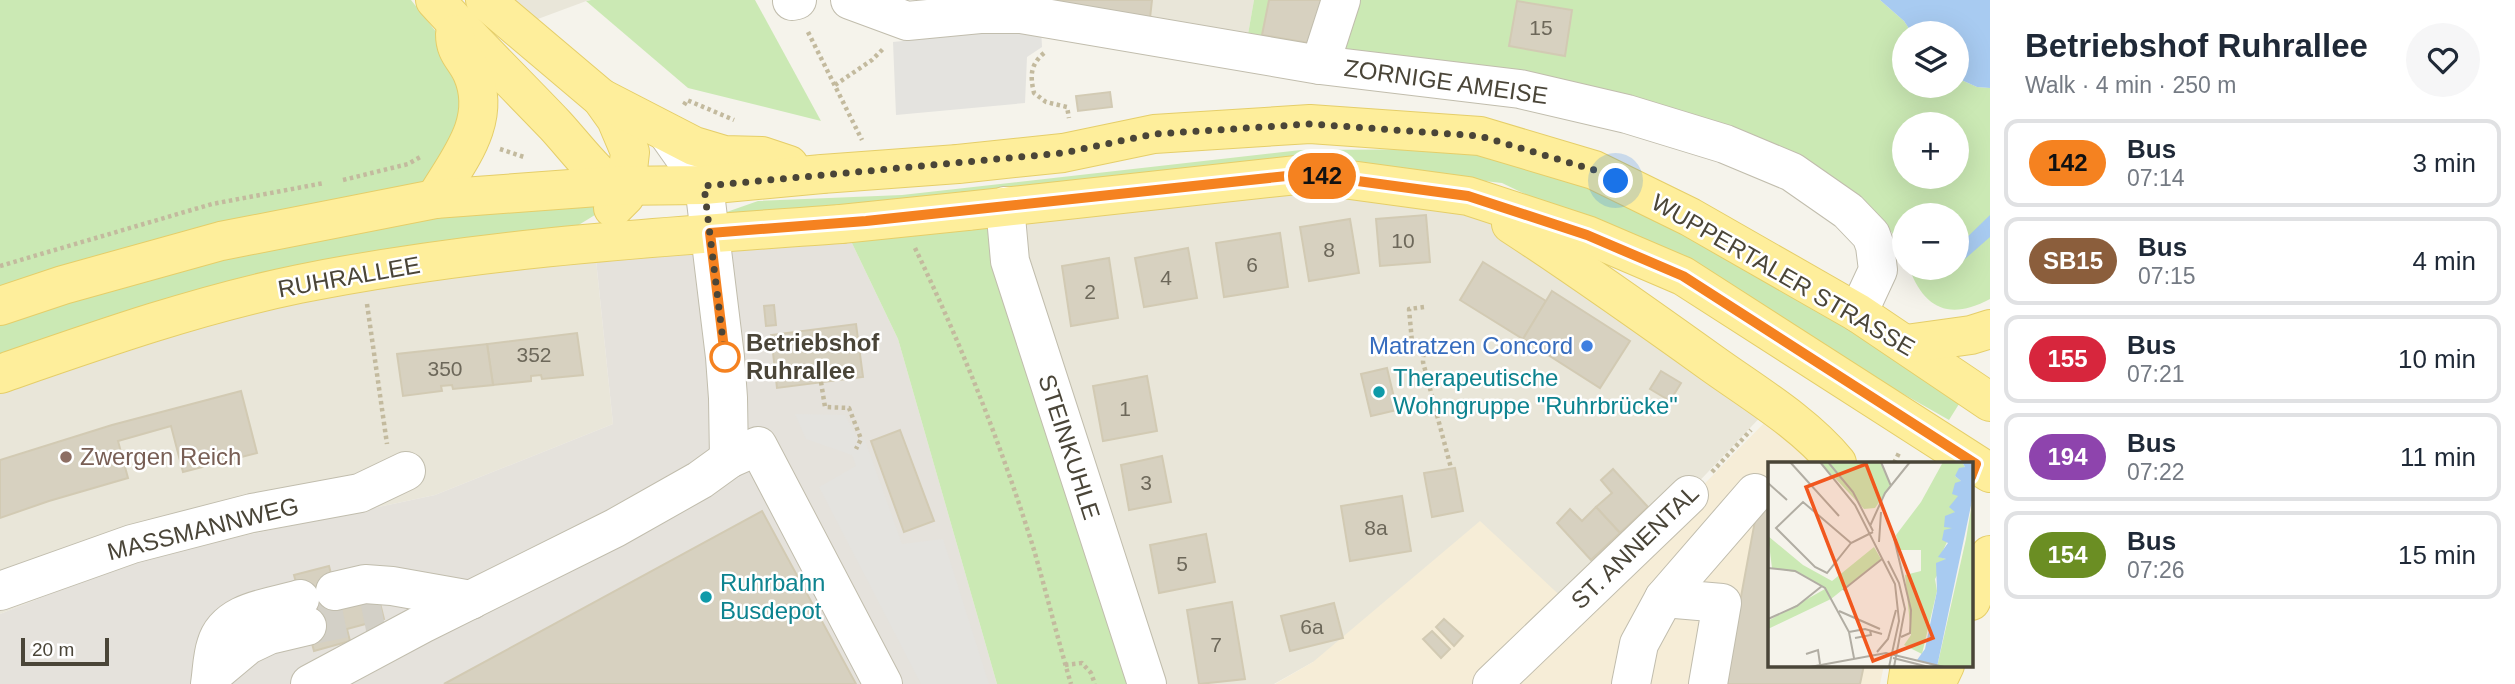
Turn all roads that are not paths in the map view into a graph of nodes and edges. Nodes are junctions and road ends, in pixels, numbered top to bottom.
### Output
1 (485, 0) edge
2 (850, 0) edge
3 (1341, 0) edge
4 (445, 11) edge
5 (1320, 65) junction
6 (601, 98) junction
7 (668, 134) junction
8 (822, 174) junction
9 (704, 186) junction
10 (621, 190) junction
11 (1468, 196) junction
12 (435, 200) junction
13 (1005, 206) junction
14 (700, 234) junction
15 (545, 246) junction
16 (0, 306) edge
17 (1858, 313) junction
18 (1990, 329) edge
19 (1906, 344) junction
20 (0, 374) edge
21 (1990, 402) edge
22 (729, 459) junction
23 (1835, 462) edge
24 (1982, 463) edge
25 (406, 471) dead end
26 (1755, 493) dead end
27 (1689, 495) road end
28 (1990, 555) edge
29 (0, 591) edge
30 (434, 593) junction
31 (1664, 598) junction
32 (1972, 599) edge
33 (471, 600) junction
34 (1990, 607) edge
35 (382, 611) tunnel mouth
36 (1972, 620) edge
37 (1910, 666) edge
38 (1945, 666) edge
39 (211, 680) edge
40 (310, 684) edge
41 (883, 684) edge
42 (1147, 684) edge
43 (1492, 684) edge
44 (1631, 684) edge
45 (1708, 684) edge
46 (1907, 684) edge
47 (1936, 684) edge

1 - 6 main road
2 - 5 street, ZORNIGE AMEISE
3 - 5 street
4 - 10 main road
4 - 12 main road
5 - 17 street, ZORNIGE AMEISE
6 - 7 main road
6 - 10 main road
7 - 8 main road
7 - 9 street
8 - 9 main road, WUPPERTALER STRASSE
8 - 17 main road, WUPPERTALER STRASSE, bridge
9 - 10 main road, WUPPERTALER STRASSE
9 - 14 street
10 - 12 main road
10 - 14 main road
10 - 15 main road
11 - 13 main road
11 - 23 main road
11 - 24 main road
12 - 16 main road
13 - 14 main road, bridge
13 - 42 street, STEINKUHLE
14 - 15 main road, RUHRALLEE
14 - 22 street
15 - 20 main road, RUHRALLEE
17 - 19 main road, WUPPERTALER STRASSE
18 - 19 main road
19 - 21 main road, WUPPERTALER STRASSE
22 - 33 street
22 - 41 street
25 - 29 street, MASSMANNWEG
26 - 31 street
27 - 43 street, ST. ANNENTAL
28 - 32 main road
30 - 33 street
30 - 35 street
30 - 39 street
31 - 44 street
31 - 45 street
33 - 40 street
34 - 36 main road
37 - 46 main road
38 - 47 main road

